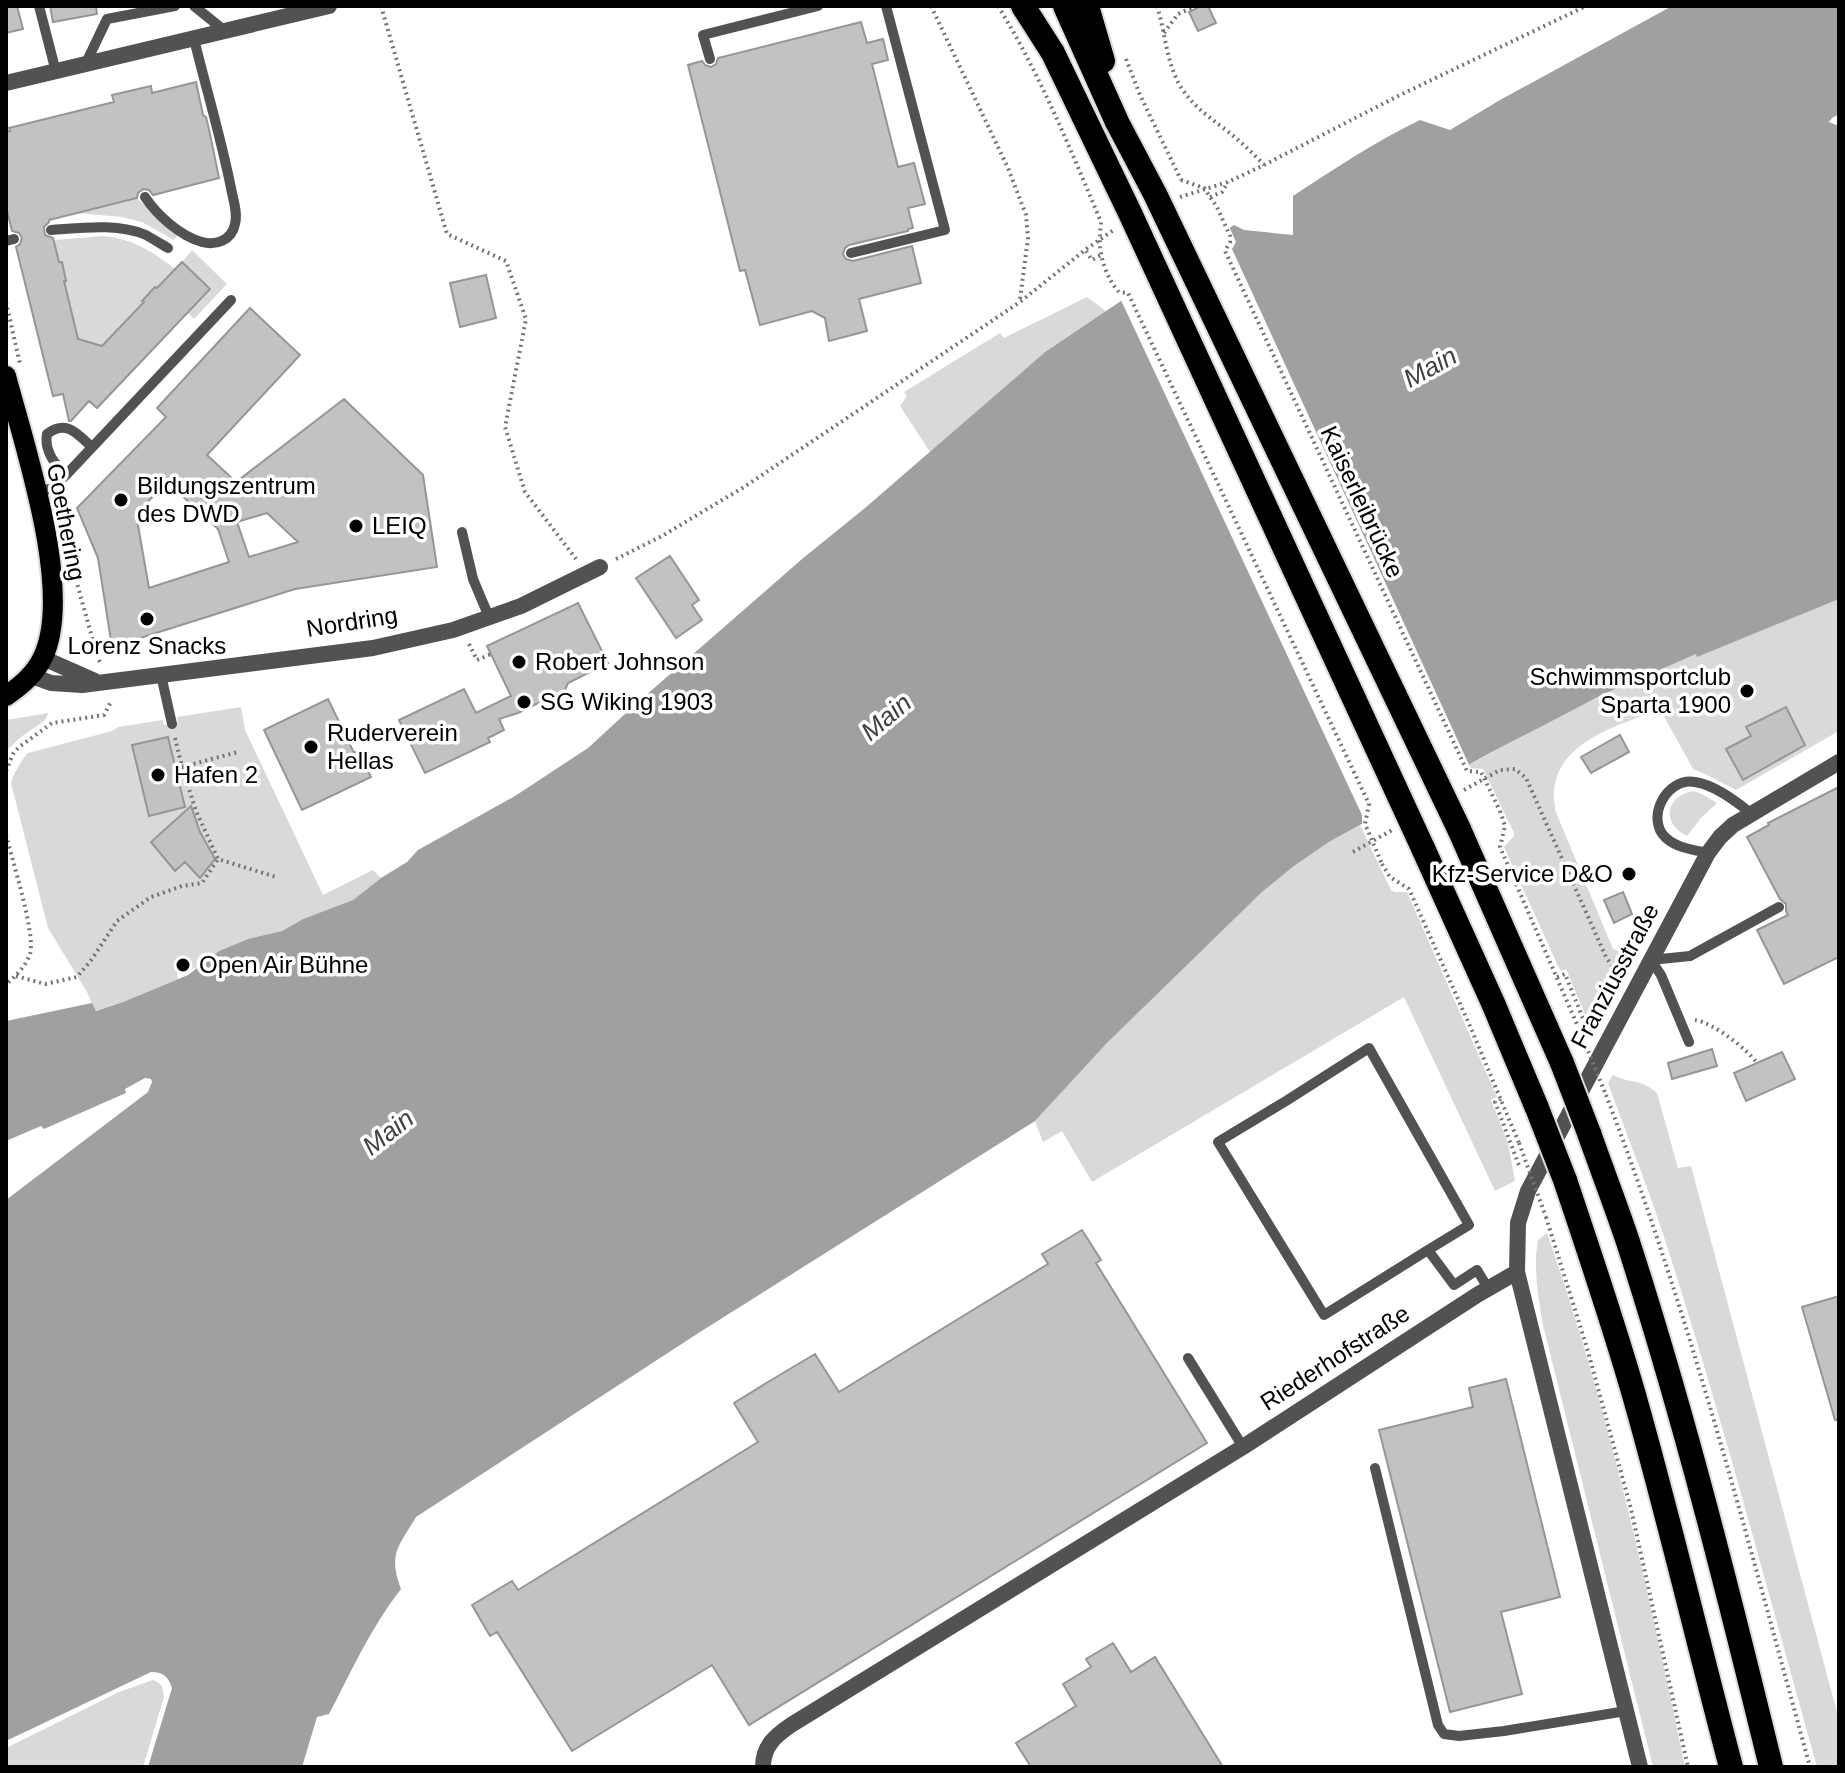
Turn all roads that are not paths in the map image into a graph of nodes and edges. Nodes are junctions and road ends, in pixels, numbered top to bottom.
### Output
1 (39, 6) edge
2 (175, 6) edge
3 (194, 6) edge
4 (329, 6) edge
5 (818, 6) edge
6 (886, 6) edge
7 (1023, 6) edge
8 (1031, 6) edge
9 (1065, 6) edge
10 (1087, 6) edge
11 (310, 8) edge
12 (225, 31) junction
13 (194, 39) junction
14 (1053, 53) junction
15 (710, 59) dead end
16 (85, 65) junction
17 (56, 72) junction
18 (6, 83) edge
19 (1117, 122) junction
20 (145, 197) dead end
21 (51, 230) dead end
22 (168, 248) dead end
23 (851, 253) dead end
24 (231, 300) dead end
25 (6, 376) edge
26 (92, 447) junction
27 (66, 475) junction
28 (36, 493) junction
29 (462, 532) dead end
30 (594, 570) road end
31 (489, 617) junction
32 (43, 658) junction
33 (161, 675) junction
34 (32, 676) junction
35 (104, 683) junction
36 (6, 696) edge
37 (172, 724) road end
38 (1839, 762) edge
39 (1751, 813) junction
40 (1708, 853) junction
41 (1779, 907) dead end
42 (1651, 960) junction
43 (1689, 1042) dead end
44 (1428, 1250) junction
45 (1517, 1272) junction
46 (1488, 1288) junction
47 (1188, 1358) dead end
48 (1243, 1447) junction
49 (1375, 1468) dead end
50 (1692, 1620) junction
51 (1626, 1711) junction
52 (763, 1767) edge
53 (1640, 1767) edge
54 (1714, 1767) edge
55 (1731, 1767) edge
56 (1771, 1767) edge

1 - 17 lane
2 - 16 lane
3 - 12 lane
4 - 11 street
5 - 15 lane
6 - 23 lane
7 - 14 highway
8 - 14 highway
9 - 19 highway
10 - 19 highway
11 - 12 street
12 - 13 street
13 - 16 street
13 - 20 lane
14 - 50 highway, bridge
16 - 17 street
17 - 18 street
19 - 56 highway, bridge
21 - 22 lane
24 - 26 lane
25 - 28 main road, Goethering
26 - 27 lane
26 - 27 lane
27 - 28 lane
28 - 32 main road, Goethering
29 - 31 lane
30 - 31 street, Nordring
31 - 33 street, Nordring
32 - 34 main road, Goethering
32 - 35 street
33 - 35 street, Nordring
33 - 37 lane
34 - 35 street, Nordring
34 - 36 main road
38 - 39 street, Franziusstraße
39 - 40 street, Franziusstraße
39 - 40 lane
40 - 42 street, Franziusstraße
41 - 42 lane
42 - 43 lane
42 - 45 street, Franziusstraße
44 - 44 lane
44 - 46 lane
45 - 46 street, Riederhofstraße
45 - 51 street
46 - 48 street, Riederhofstraße
47 - 48 lane
48 - 52 street, Riederhofstraße
49 - 51 lane
50 - 54 highway
50 - 55 highway
51 - 53 street

